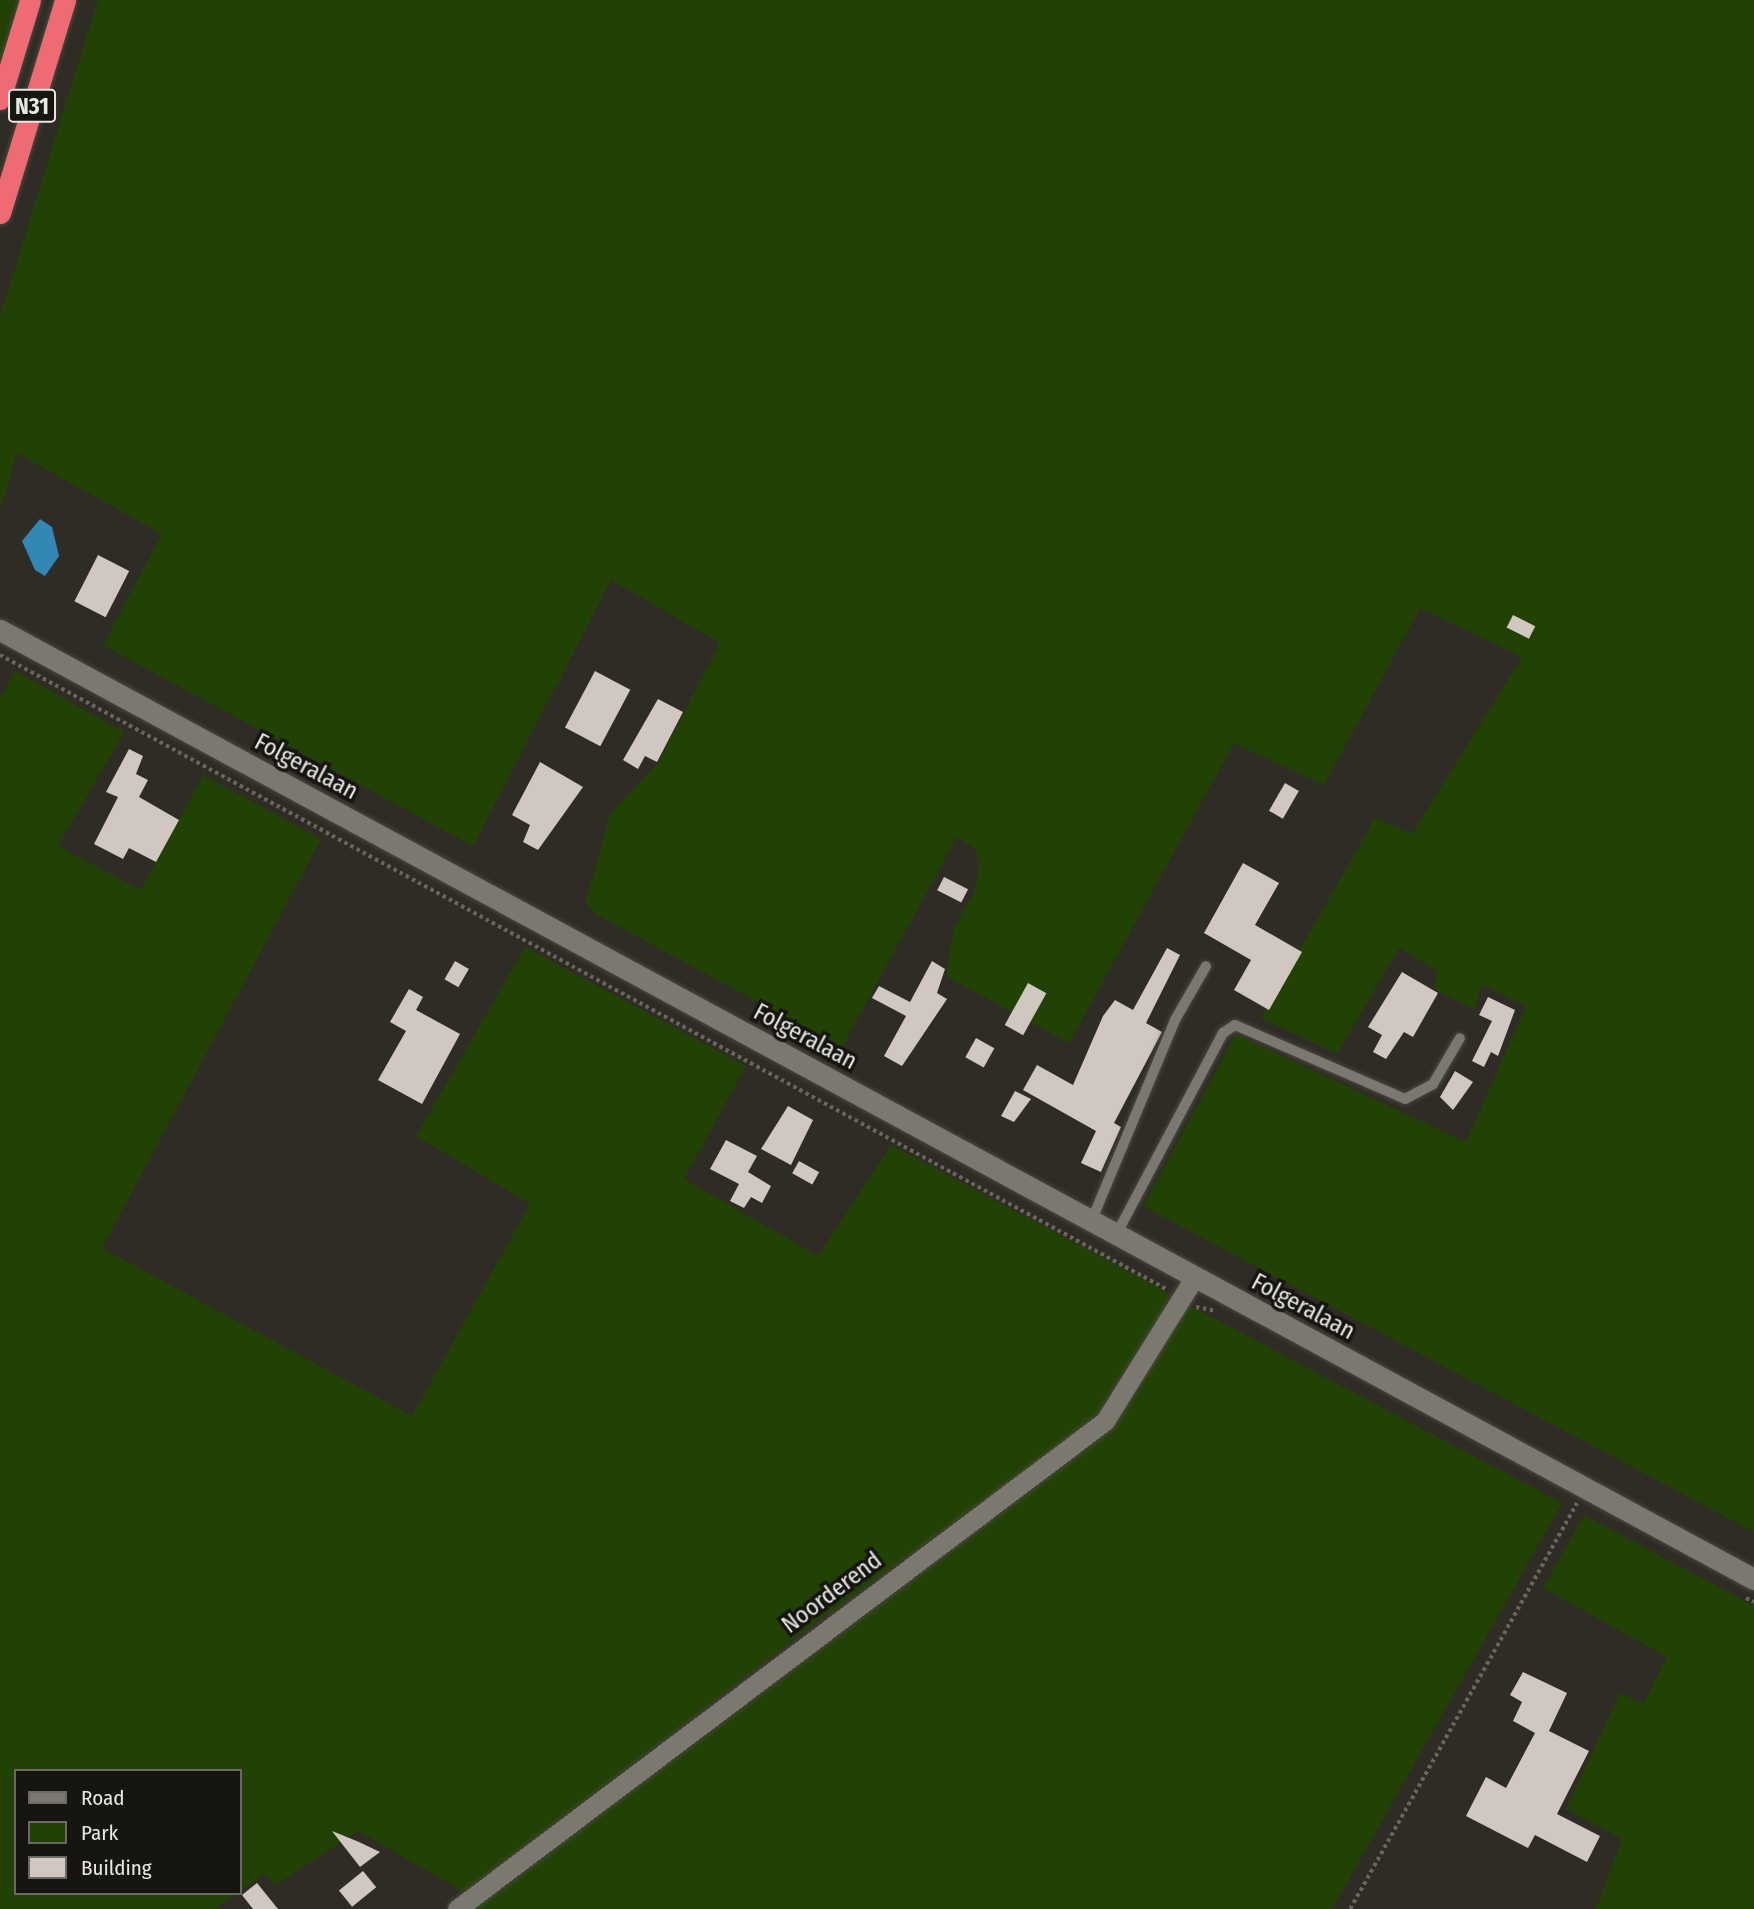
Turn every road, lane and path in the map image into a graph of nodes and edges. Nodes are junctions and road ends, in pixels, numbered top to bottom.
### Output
1 (30, 0) edge
2 (65, 0) edge
3 (0, 99) edge
4 (0, 213) edge
5 (0, 630) edge
6 (0, 655) edge
7 (1206, 966) dead end
8 (1460, 1038) dead end
9 (1091, 1222) junction
10 (1116, 1236) junction
11 (1194, 1278) junction
12 (1181, 1301) junction
13 (1585, 1489) junction
14 (1754, 1579) edge
15 (457, 1909) edge
16 (1350, 1909) edge

1 - 3 highway, N31
2 - 4 highway, N31
5 - 9 main road, Folgeralaan
6 - 12 path
7 - 9 lane
8 - 10 lane
9 - 10 main road, Folgeralaan
10 - 11 main road, Folgeralaan
11 - 12 street, Noorderend
11 - 13 main road, Folgeralaan
12 - 15 street, Noorderend
13 - 14 main road, Folgeralaan
13 - 16 path

